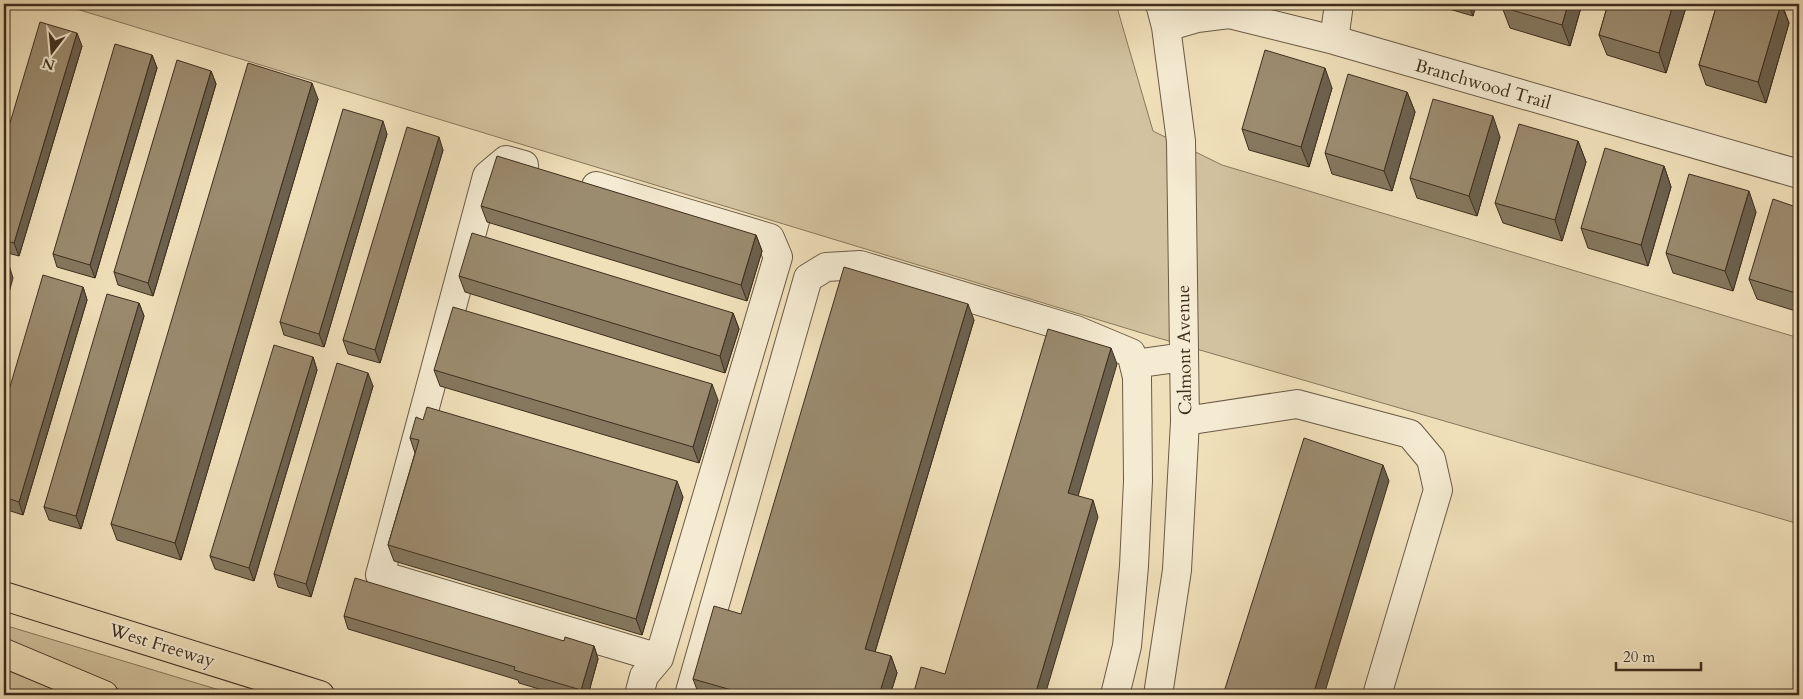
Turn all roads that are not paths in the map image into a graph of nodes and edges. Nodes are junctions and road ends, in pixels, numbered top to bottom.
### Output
1 (1339, 4) edge
2 (1163, 16) edge
3 (1334, 40) junction
4 (544, 171) edge
5 (1799, 174) edge
6 (572, 179) edge
7 (1184, 357) junction
8 (1134, 364) junction
9 (1185, 421) junction
10 (4, 596) edge
11 (4, 652) edge
12 (659, 658) junction
13 (104, 695) edge
14 (320, 695) edge
15 (639, 695) edge
16 (689, 695) edge
17 (1115, 695) edge
18 (1158, 695) edge
19 (1377, 695) edge

1 - 3 street
2 - 3 street, Branchwood Trail
2 - 7 street, Calmont Avenue
3 - 5 street, Branchwood Trail
4 - 12 street
6 - 12 street
7 - 8 street
7 - 9 street, Calmont Avenue
8 - 16 street
8 - 17 street
9 - 18 street, Calmont Avenue
9 - 19 street
10 - 14 main road, West Freeway
11 - 13 main road
12 - 15 street

